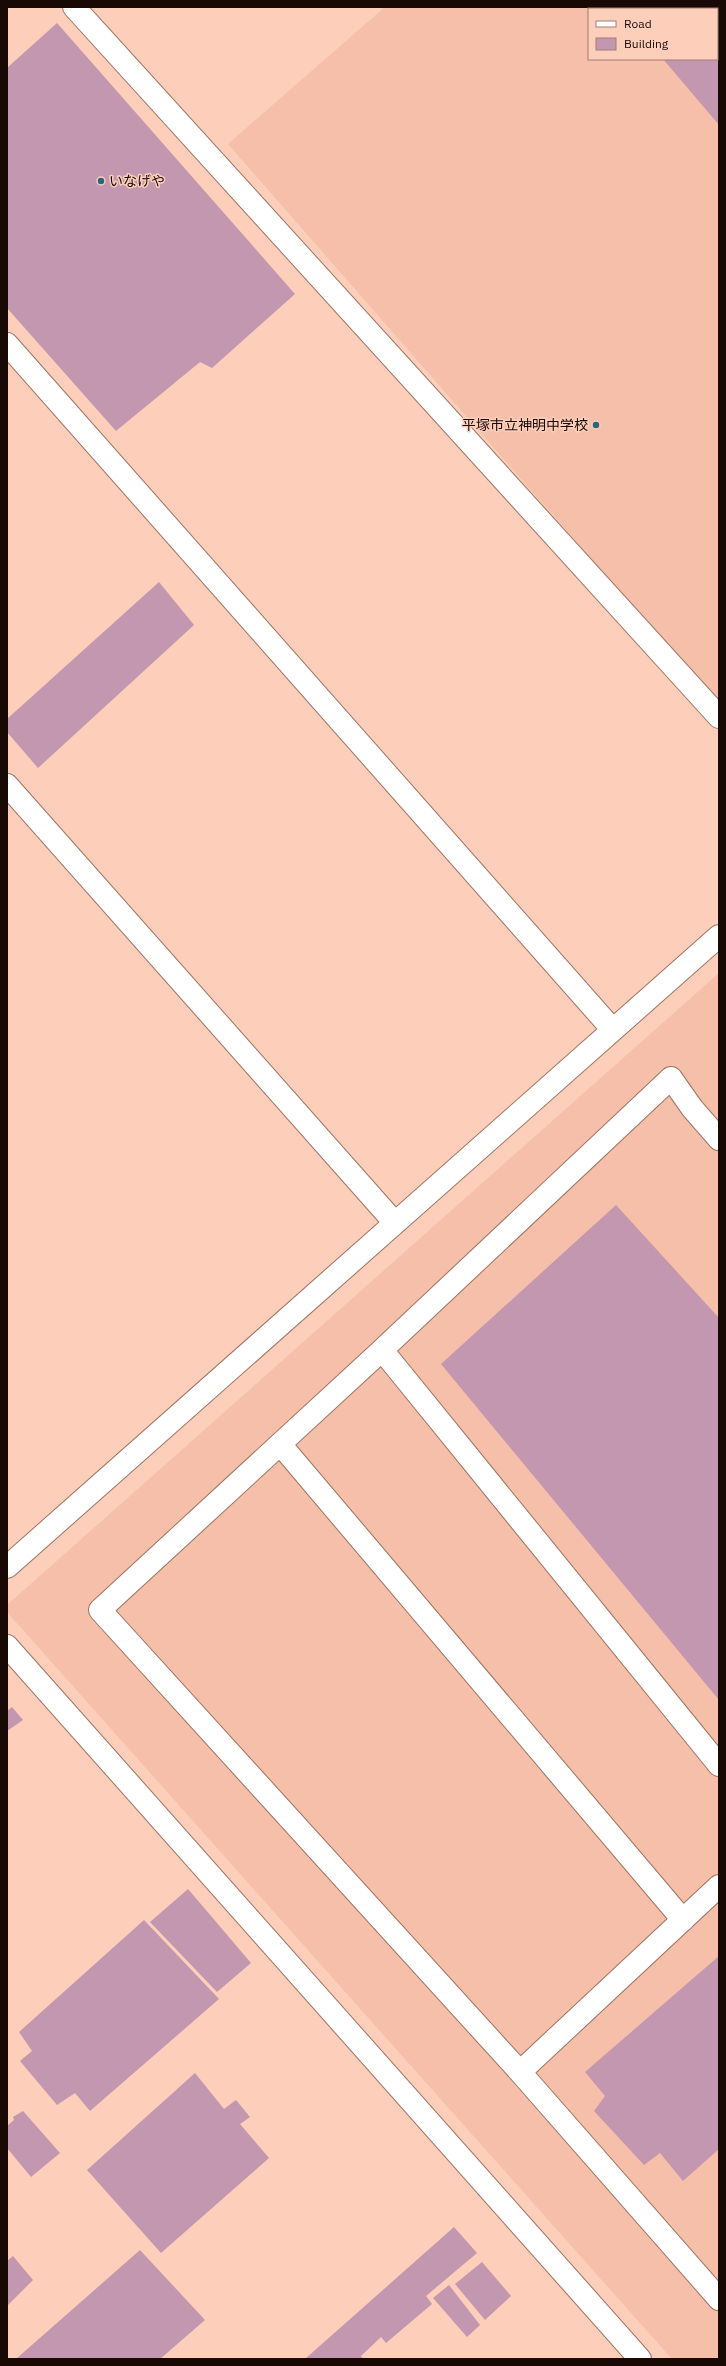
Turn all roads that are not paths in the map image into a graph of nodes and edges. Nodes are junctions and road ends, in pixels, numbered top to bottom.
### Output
1 (74, 7) edge
2 (7, 344) edge
3 (719, 717) edge
4 (7, 785) edge
5 (719, 936) edge
6 (613, 1030) junction
7 (719, 1139) edge
8 (395, 1223) junction
9 (382, 1350) junction
10 (280, 1444) junction
11 (7, 1567) edge
12 (7, 1646) edge
13 (719, 1765) edge
14 (719, 1886) edge
15 (683, 1920) junction
16 (520, 2072) junction
17 (719, 2299) edge
18 (640, 2359) edge

1 - 3 street
2 - 6 street
4 - 8 street
5 - 6 street
6 - 8 street
7 - 9 street
8 - 11 street
9 - 10 street
9 - 13 street
10 - 15 street
10 - 16 street
12 - 18 street
14 - 15 street
15 - 16 street
16 - 17 street

